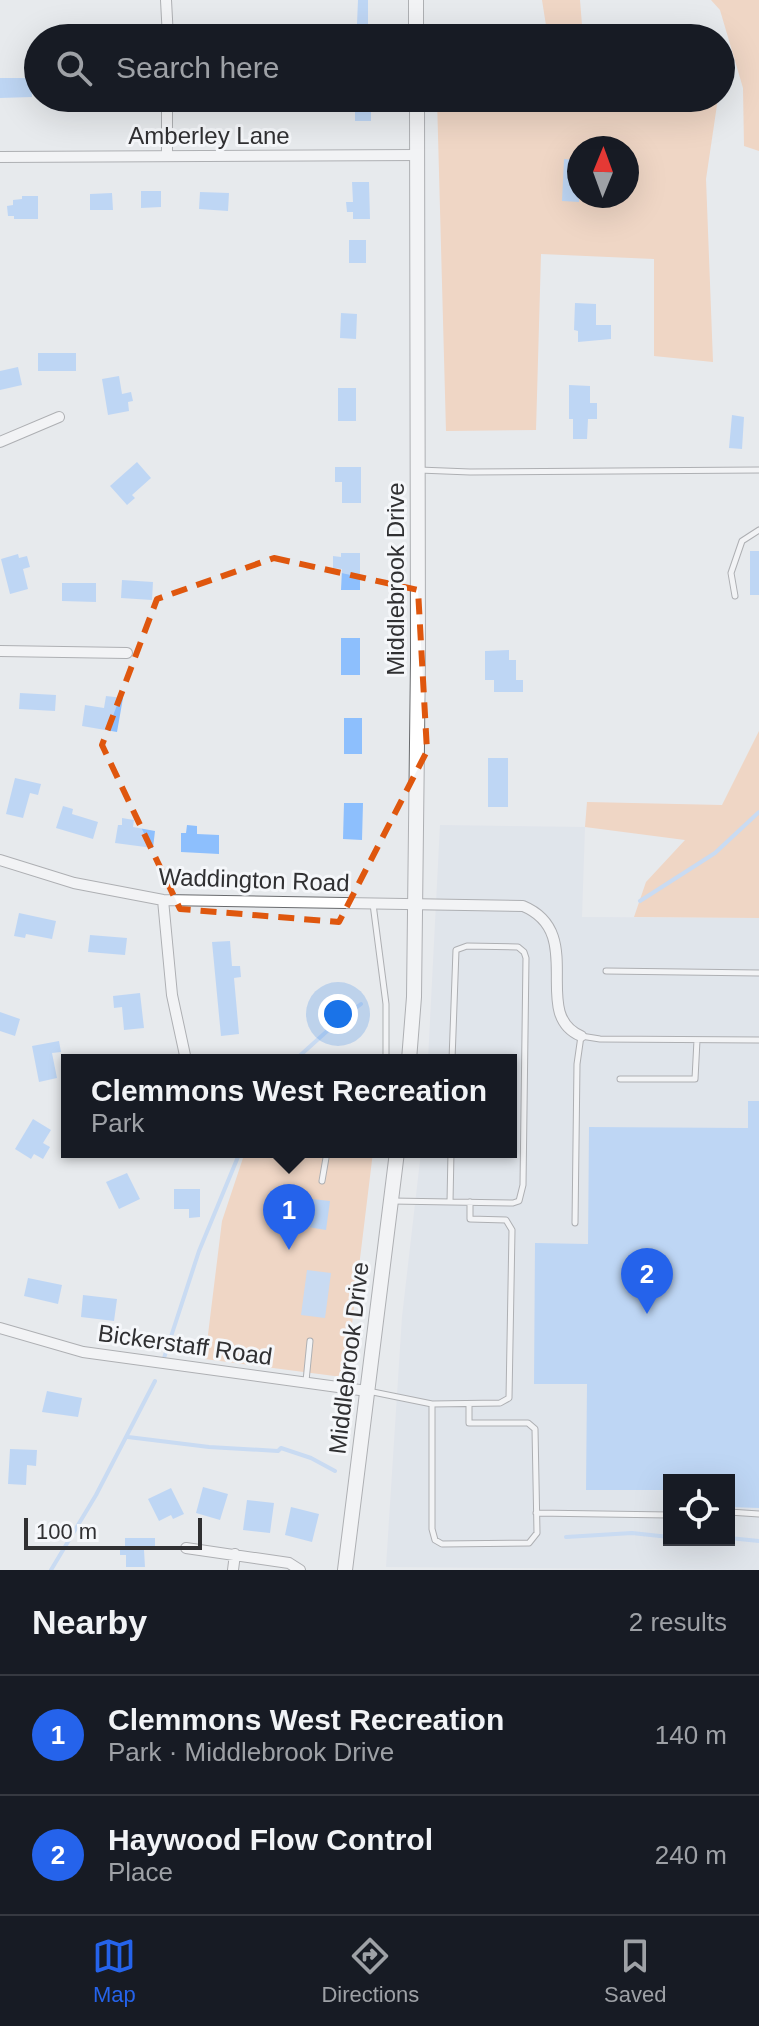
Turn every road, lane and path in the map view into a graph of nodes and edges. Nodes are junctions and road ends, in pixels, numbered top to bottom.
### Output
1 (166, 0) edge
2 (416, 0) edge
3 (167, 24) edge
4 (416, 24) edge
5 (167, 112) edge
6 (417, 112) edge
7 (167, 155) junction
8 (418, 155) junction
9 (0, 157) edge
10 (59, 417) dead end
11 (0, 442) edge
12 (418, 470) junction
13 (759, 470) edge
14 (759, 530) edge
15 (735, 596) dead end
16 (0, 651) edge
17 (127, 653) dead end
18 (0, 860) edge
19 (163, 900) junction
20 (373, 903) junction
21 (415, 903) junction
22 (606, 971) dead end
23 (759, 973) edge
24 (581, 1036) junction
25 (697, 1040) junction
26 (759, 1040) edge
27 (185, 1054) edge
28 (386, 1054) edge
29 (409, 1054) edge
30 (452, 1054) edge
31 (620, 1079) dead end
32 (326, 1158) edge
33 (396, 1158) edge
34 (451, 1158) edge
35 (322, 1181) dead end
36 (391, 1201) junction
37 (450, 1202) junction
38 (470, 1202) junction
39 (575, 1223) dead end
40 (0, 1328) edge
41 (310, 1341) dead end
42 (306, 1382) junction
43 (367, 1391) junction
44 (432, 1404) junction
45 (469, 1404) junction
46 (735, 1512) edge
47 (536, 1513) junction
48 (759, 1514) edge
49 (663, 1515) edge
50 (186, 1548) dead end
51 (235, 1554) junction
52 (233, 1570) edge
53 (300, 1570) edge
54 (345, 1570) edge

1 - 3 street
2 - 4 street
5 - 7 street
6 - 8 street, Middlebrook Drive
7 - 8 street, Amberley Lane
7 - 9 street, Amberley Lane
8 - 12 street, Middlebrook Drive
10 - 11 street
12 - 13 lane
12 - 21 street, Middlebrook Drive
14 - 15 lane
16 - 17 street
18 - 19 street, Waddington Road
19 - 20 street, Waddington Road
19 - 27 street
20 - 21 street, Waddington Road
20 - 28 lane
21 - 24 street, Waddington Road
21 - 29 street, Middlebrook Drive
22 - 23 lane
24 - 25 lane
24 - 39 lane
25 - 26 lane
25 - 31 lane
30 - 38 lane
32 - 35 lane
33 - 36 street, Middlebrook Drive
34 - 37 lane
36 - 37 lane
36 - 43 street, Middlebrook Drive
37 - 38 lane
38 - 45 lane
40 - 42 street, Bickerstaff Road
41 - 42 lane
42 - 43 street, Bickerstaff Road
43 - 44 lane
43 - 54 street, Middlebrook Drive
44 - 45 lane
44 - 47 lane
45 - 47 lane
46 - 48 lane
47 - 49 lane
50 - 51 street
51 - 52 street
51 - 53 street

